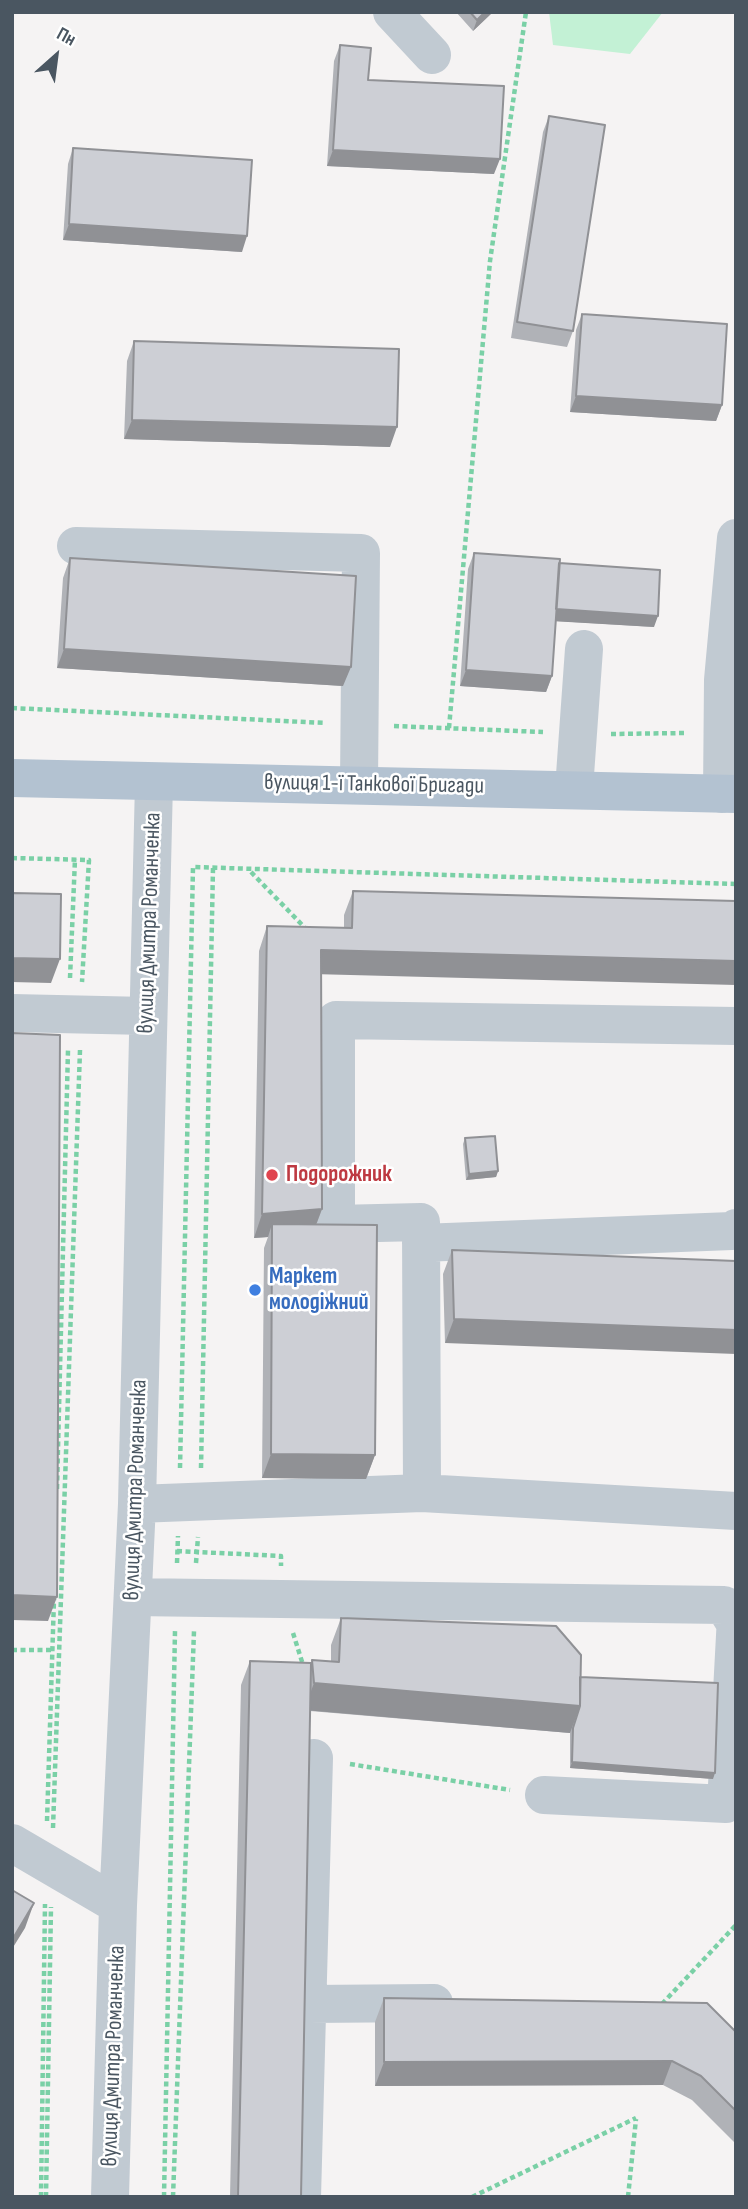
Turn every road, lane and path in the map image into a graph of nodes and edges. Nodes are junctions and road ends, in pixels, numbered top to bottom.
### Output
1 (393, 12) edge
2 (526, 12) edge
3 (432, 55) dead end
4 (736, 538) edge
5 (76, 545) dead end
6 (584, 649) dead end
7 (12, 708) edge
8 (360, 725) junction
9 (449, 728) dead end
10 (12, 778) edge
11 (154, 782) junction
12 (359, 784) junction
13 (574, 789) junction
14 (729, 794) edge
15 (12, 858) edge
16 (75, 859) junction
17 (193, 867) dead end
18 (250, 871) junction
19 (736, 884) edge
20 (310, 933) edge
21 (12, 1013) edge
22 (75, 1015) junction
23 (147, 1016) junction
24 (736, 1026) edge
25 (736, 1228) edge
26 (421, 1242) junction
27 (422, 1493) junction
28 (137, 1504) junction
29 (736, 1511) edge
30 (133, 1597) junction
31 (735, 1619) edge
32 (12, 1650) edge
33 (56, 1650) junction
34 (314, 1758) joint
35 (544, 1795) joint
36 (12, 1843) edge
37 (48, 1864) junction
38 (118, 1905) junction
39 (736, 1926) edge
40 (470, 2003) edge
41 (308, 2004) junction
42 (662, 2004) edge
43 (43, 2197) edge
44 (110, 2197) edge
45 (302, 2197) edge
46 (472, 2197) edge
47 (628, 2197) edge

1 - 3 street
2 - 9 path
4 - 14 street
5 - 8 street
6 - 13 street
7 - 8 path
8 - 12 street
10 - 11 main road, вулиця 1-ї Танкової Бригади
11 - 12 main road, вулиця 1-ї Танкової Бригади
11 - 23 street, вулиця Дмитра Романченка
12 - 13 main road, вулиця 1-ї Танкової Бригади
13 - 14 main road, вулиця 1-ї Танкової Бригади
15 - 16 path
16 - 22 path
16 - 22 path
17 - 18 path
18 - 19 path
18 - 20 path
21 - 22 street
22 - 23 street
22 - 33 path
22 - 33 path
23 - 28 street, вулиця Дмитра Романченка
24 - 26 street
25 - 26 street
26 - 27 street
27 - 28 street
27 - 29 street
28 - 30 street, вулиця Дмитра Романченка
30 - 31 street
30 - 38 street, вулиця Дмитра Романченка
31 - 35 street
32 - 33 path
33 - 37 path
34 - 35 path
34 - 41 street
36 - 37 street
37 - 38 street
37 - 43 path
38 - 44 street, вулиця Дмитра Романченка
39 - 42 path
40 - 41 street
41 - 45 street
46 - 47 path

